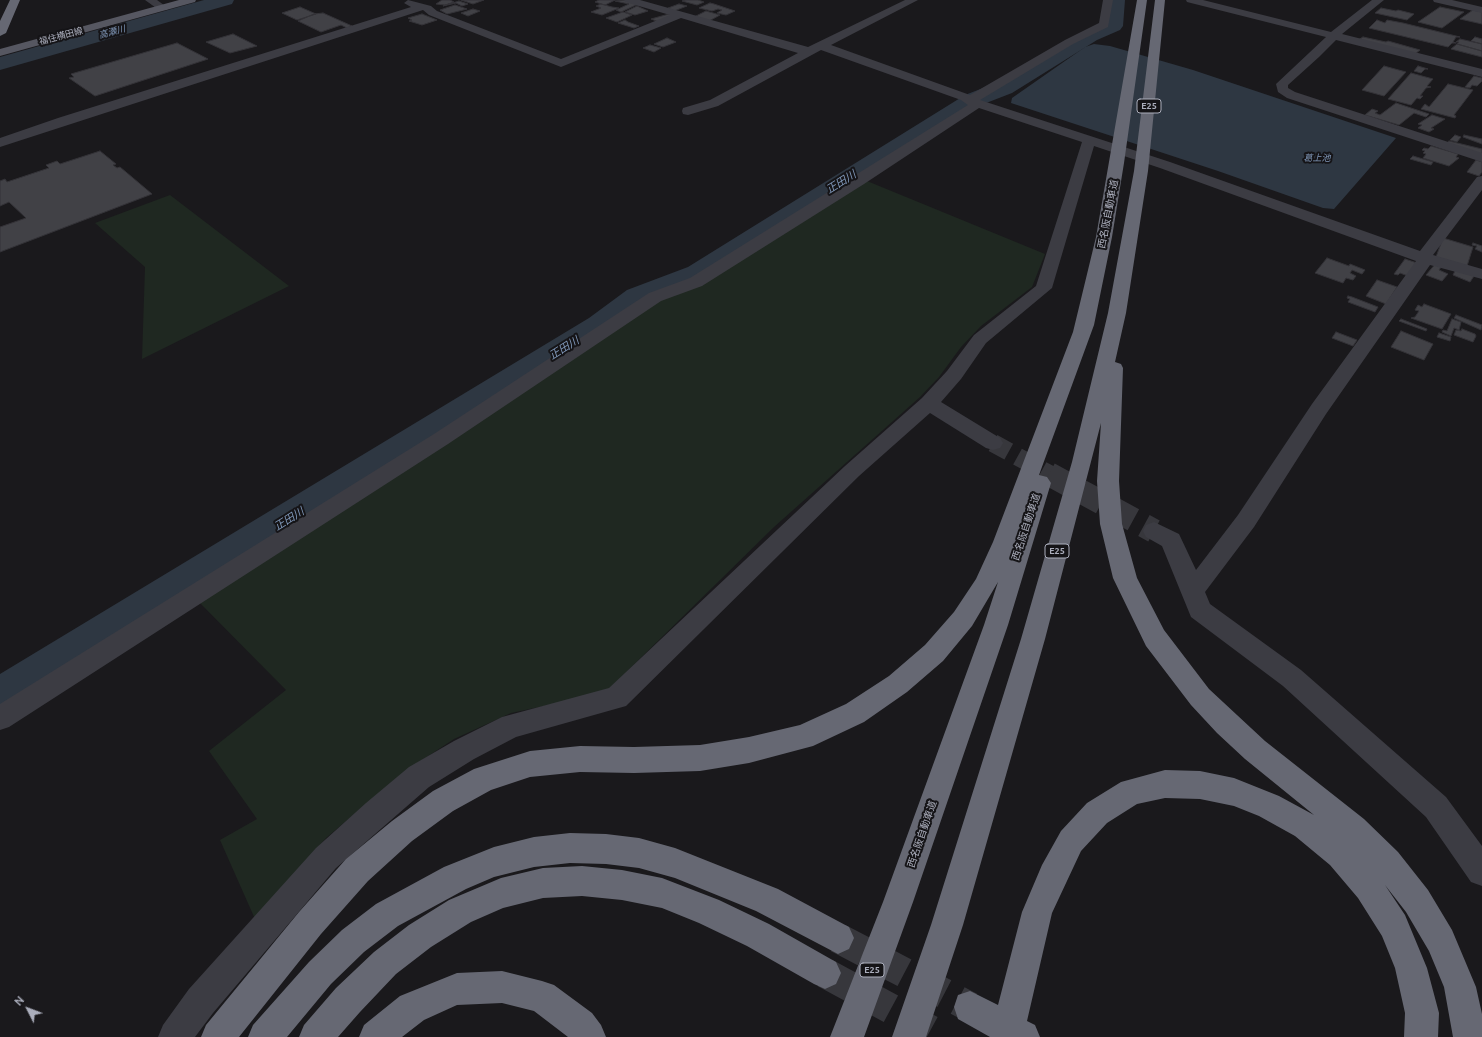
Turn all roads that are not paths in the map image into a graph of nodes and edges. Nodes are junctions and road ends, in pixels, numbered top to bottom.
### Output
1 (15, 0) edge
2 (150, 0) edge
3 (191, 0) edge
4 (402, 0) edge
5 (435, 0) edge
6 (629, 0) edge
7 (913, 0) edge
8 (1108, 0) edge
9 (1142, 0) edge
10 (1160, 0) edge
11 (1191, 0) edge
12 (1378, 0) edge
13 (1438, 0) edge
14 (672, 3) dead end
15 (420, 7) junction
16 (163, 8) junction
17 (658, 8) junction
18 (1482, 10) edge
19 (680, 15) junction
20 (0, 33) edge
21 (1333, 36) junction
22 (814, 48) junction
23 (0, 52) edge
24 (1482, 73) edge
25 (973, 102) junction
26 (688, 111) dead end
27 (1089, 140) junction
28 (0, 143) edge
29 (1482, 158) edge
30 (1482, 180) edge
31 (1426, 259) junction
32 (1482, 274) edge
33 (1117, 313) junction
34 (1085, 325) junction
35 (929, 404) junction
36 (993, 443) tunnel mouth
37 (1154, 531) tunnel mouth
38 (1193, 591) junction
39 (0, 718) edge
40 (1482, 871) edge
41 (838, 938) tunnel mouth
42 (825, 973) tunnel mouth
43 (970, 1007) tunnel mouth
44 (175, 1037) edge
45 (218, 1037) edge
46 (266, 1037) edge
47 (316, 1037) edge
48 (376, 1037) edge
49 (589, 1037) edge
50 (847, 1037) edge
51 (909, 1037) edge
52 (1007, 1037) edge
53 (1023, 1037) edge
54 (1421, 1037) edge
55 (1470, 1037) edge

1 - 20 highway
2 - 16 street
3 - 16 main road, 福住横田線
4 - 15 street
5 - 15 street
6 - 17 street
7 - 22 street
8 - 25 street
9 - 34 highway, 西名阪自動車道 / E25
10 - 33 highway, E25
11 - 21 street
12 - 21 street
13 - 18 street
14 - 17 street
15 - 19 street
15 - 28 street
16 - 23 main road, 福住横田線
17 - 19 street
19 - 22 street
21 - 24 street
21 - 29 street
22 - 25 street
22 - 26 street
25 - 27 street
25 - 39 street
27 - 31 street
27 - 35 street
30 - 31 street
31 - 32 street
31 - 38 street
33 - 51 highway, E25
33 - 55 highway
34 - 45 highway
34 - 50 highway, 西名阪自動車道 / E25
35 - 36 street
35 - 44 street
37 - 38 street
38 - 40 street
41 - 46 highway
42 - 47 highway
43 - 53 highway
48 - 49 highway
52 - 54 highway

